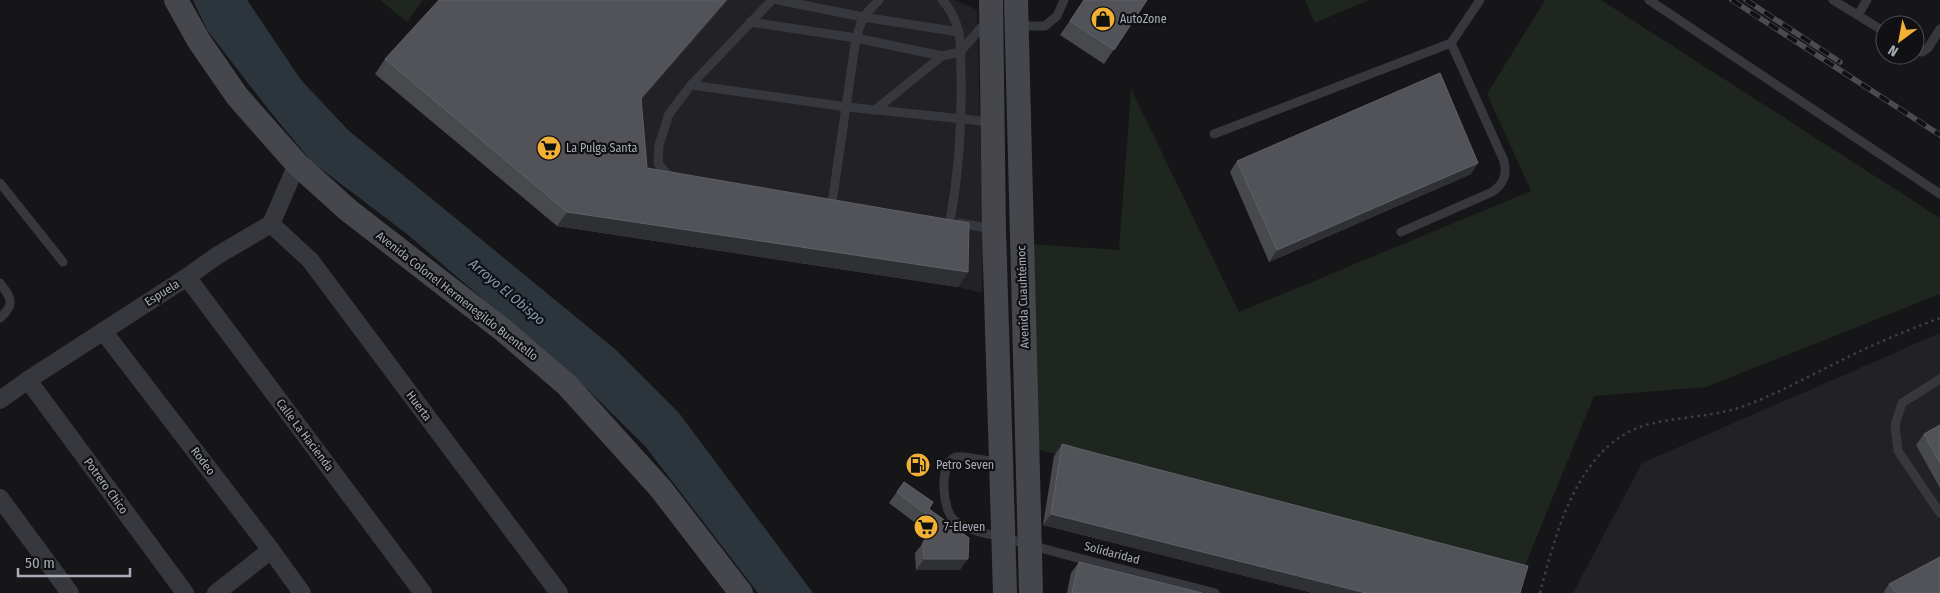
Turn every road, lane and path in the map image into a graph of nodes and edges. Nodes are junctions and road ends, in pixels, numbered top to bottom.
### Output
1 (176, 0) edge
2 (772, 0) edge
3 (778, 0) edge
4 (879, 0) edge
5 (942, 0) edge
6 (1016, 0) edge
7 (1064, 0) edge
8 (1480, 0) edge
9 (1649, 0) edge
10 (1834, 0) edge
11 (1867, 0) edge
12 (994, 5) edge
13 (1858, 15) junction
14 (863, 17) junction
15 (750, 22) junction
16 (1017, 26) junction
17 (1875, 26) edge
18 (1940, 28) edge
19 (959, 32) junction
20 (856, 38) junction
21 (1451, 42) junction
22 (1925, 50) edge
23 (960, 52) junction
24 (1018, 52) junction
25 (942, 56) junction
26 (691, 85) junction
27 (847, 107) junction
28 (875, 110) junction
29 (961, 118) junction
30 (992, 122) junction
31 (1214, 134) dead end
32 (297, 164) junction
33 (678, 180) edge
34 (0, 183) edge
35 (1940, 194) edge
36 (842, 205) edge
37 (940, 220) edge
38 (950, 221) junction
39 (271, 224) junction
40 (994, 230) junction
41 (1401, 232) dead end
42 (63, 262) dead end
43 (187, 277) junction
44 (0, 283) edge
45 (0, 318) edge
46 (1940, 318) edge
47 (103, 331) junction
48 (1940, 379) edge
49 (28, 380) junction
50 (0, 400) edge
51 (1002, 463) junction
52 (0, 498) edge
53 (1940, 513) edge
54 (1003, 537) junction
55 (1030, 545) junction
56 (271, 550) junction
57 (70, 593) edge
58 (185, 593) edge
59 (216, 593) edge
60 (302, 593) edge
61 (423, 593) edge
62 (560, 593) edge
63 (741, 593) edge
64 (1005, 593) edge
65 (1031, 593) edge
66 (1215, 593) edge
67 (1540, 593) edge

1 - 32 main road, Avenida Colonel Hermenegildo Buentello
2 - 15 lane
3 - 14 lane
4 - 14 lane
5 - 19 lane
6 - 16 main road, Avenida Cuauhtémoc
7 - 16 lane
8 - 21 lane
9 - 35 lane
10 - 13 lane
11 - 13 lane
12 - 23 lane
12 - 24 main road
12 - 30 main road
13 - 17 lane
14 - 19 lane
14 - 20 lane
15 - 20 lane
15 - 26 lane
16 - 24 main road, Avenida Cuauhtémoc
18 - 22 lane
19 - 23 lane
20 - 25 lane
20 - 27 lane
21 - 31 lane
21 - 41 lane
23 - 25 lane
23 - 29 lane
24 - 55 main road, Avenida Cuauhtémoc
25 - 28 lane
26 - 27 lane
26 - 33 lane
27 - 28 lane
27 - 36 lane
28 - 29 lane
29 - 30 lane
29 - 38 lane
30 - 40 main road
32 - 39 street
32 - 63 main road, Avenida Colonel Hermenegildo Buentello
34 - 42 lane
37 - 38 lane
38 - 40 lane
39 - 43 street, Espuela
39 - 62 street, Huerta
40 - 51 main road
43 - 47 street, Espuela
43 - 61 street, Calle La Hacienda
44 - 45 lane
46 - 67 path
47 - 49 street, Espuela
47 - 56 street, Rodeo
48 - 53 lane
49 - 50 street, Espuela
49 - 58 street, Potrero Chico
51 - 54 main road
51 - 54 lane, Solidaridad
52 - 57 street
54 - 55 lane, Solidaridad
54 - 64 main road
55 - 65 main road, Avenida Cuauhtémoc
55 - 66 lane, Solidaridad
56 - 59 street
56 - 60 street, Rodeo

